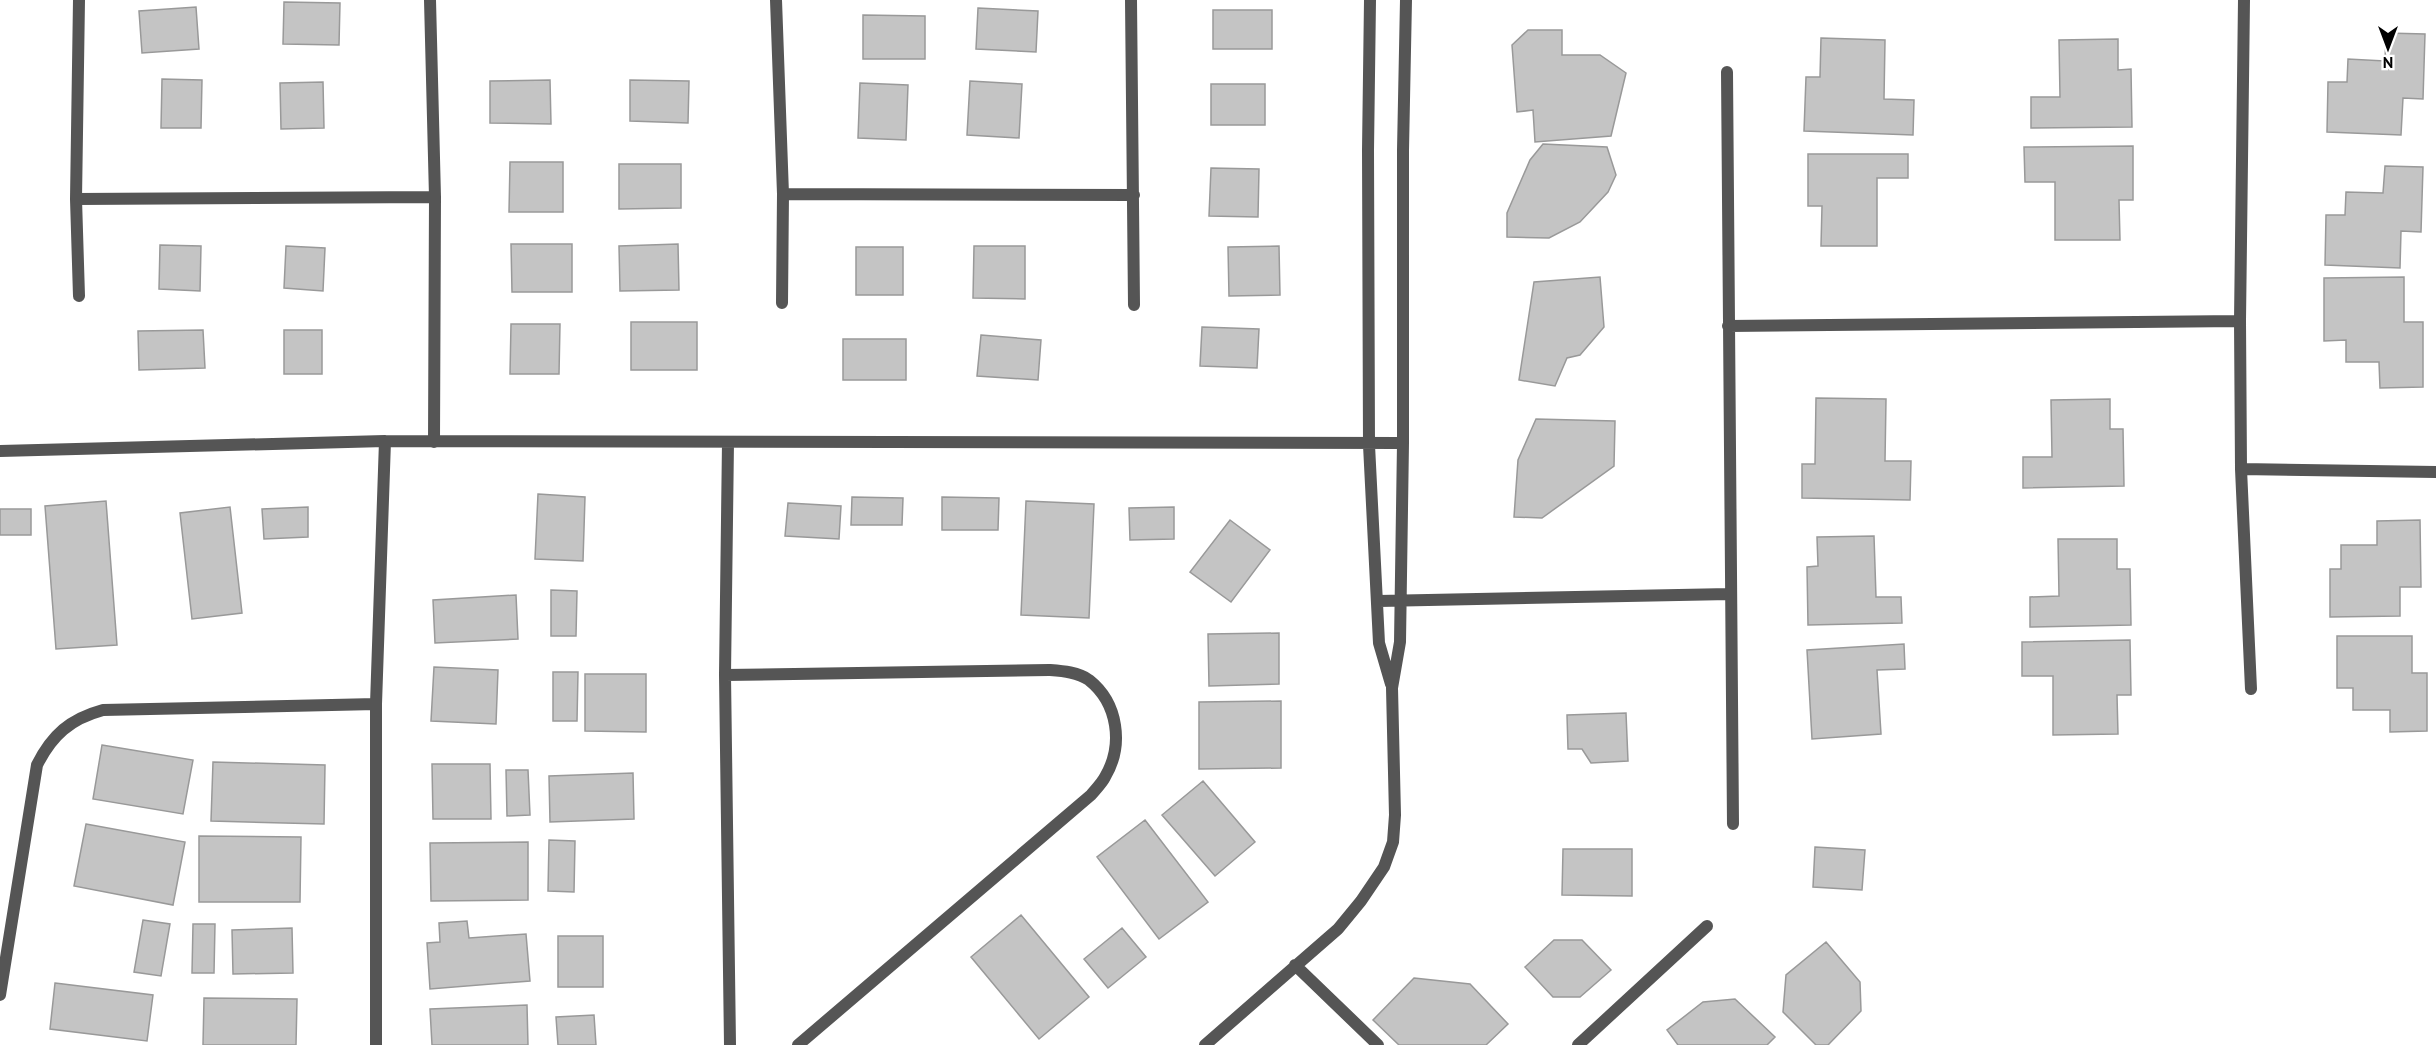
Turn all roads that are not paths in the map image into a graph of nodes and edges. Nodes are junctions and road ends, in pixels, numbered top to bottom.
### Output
1 (79, 0) edge
2 (430, 0) edge
3 (776, 0) edge
4 (1131, 0) edge
5 (1370, 0) edge
6 (1406, 0) edge
7 (2244, 0) edge
8 (1727, 72) dead end
9 (783, 194) junction
10 (1134, 195) junction
11 (435, 197) junction
12 (76, 199) junction
13 (79, 296) dead end
14 (782, 303) dead end
15 (1134, 305) dead end
16 (2240, 321) junction
17 (1728, 326) junction
18 (385, 441) junction
19 (434, 442) junction
20 (728, 442) junction
21 (1403, 443) junction
22 (1369, 445) junction
23 (0, 451) edge
24 (2241, 469) junction
25 (2436, 472) edge
26 (1730, 594) junction
27 (1378, 602) junction
28 (1400, 602) junction
29 (725, 675) junction
30 (1392, 688) junction
31 (2251, 689) dead end
32 (376, 704) junction
33 (1733, 824) dead end
34 (1707, 926) dead end
35 (1295, 965) junction
36 (0, 995) edge
37 (376, 1045) edge
38 (730, 1045) edge
39 (798, 1045) edge
40 (1205, 1045) edge
41 (1378, 1045) edge
42 (1578, 1045) edge

1 - 12 street
2 - 11 street
3 - 9 street
4 - 10 street
5 - 22 street
6 - 21 street
7 - 16 street
8 - 17 street
9 - 10 street
9 - 14 street
10 - 15 street
11 - 12 street
11 - 19 street
12 - 13 street
16 - 17 street
16 - 24 street
17 - 26 street
18 - 19 street
18 - 23 street
18 - 32 street
19 - 20 street
20 - 22 street
20 - 29 street
21 - 22 street
21 - 28 street
22 - 27 street
24 - 25 street
24 - 31 street
26 - 28 street
26 - 33 street
27 - 28 street
27 - 30 street
28 - 30 street
29 - 38 street
29 - 39 street
30 - 35 street
32 - 36 street
32 - 37 street
34 - 42 street
35 - 40 street
35 - 41 street

